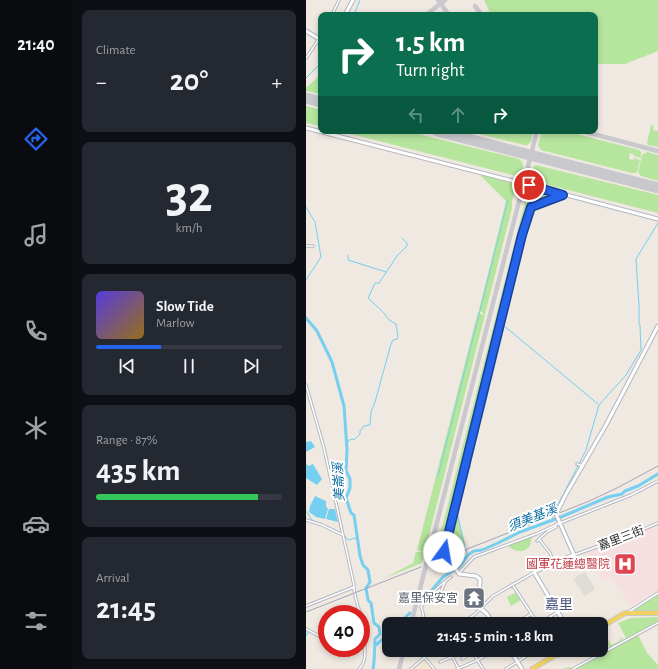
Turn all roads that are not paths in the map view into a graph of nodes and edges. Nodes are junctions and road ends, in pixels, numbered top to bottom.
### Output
1 (340, 0) edge
2 (353, 0) edge
3 (334, 12) edge
4 (347, 12) edge
5 (306, 31) edge
6 (318, 37) edge
7 (318, 42) edge
8 (306, 58) edge
9 (306, 128) edge
10 (318, 131) edge
11 (329, 134) edge
12 (517, 182) tunnel mouth
13 (529, 185) tunnel mouth
14 (563, 195) junction
15 (658, 219) edge
16 (306, 246) edge
17 (313, 246) dead end
18 (658, 326) edge
19 (306, 385) edge
20 (307, 394) edge
21 (577, 464) dead end
22 (465, 466) junction
23 (583, 466) junction
24 (469, 467) dead end
25 (658, 481) edge
26 (306, 520) edge
27 (558, 523) junction
28 (658, 523) edge
29 (343, 534) junction
30 (539, 538) junction
31 (537, 541) dead end
32 (574, 555) junction
33 (554, 563) junction
34 (458, 572) junction
35 (534, 572) junction
36 (451, 577) dead end
37 (446, 581) junction
38 (512, 584) junction
39 (354, 587) junction
40 (658, 593) edge
41 (440, 594) dead end
42 (358, 605) edge
43 (306, 606) edge
44 (481, 609) junction
45 (558, 612) junction
46 (531, 614) junction
47 (627, 614) junction
48 (658, 614) edge
49 (423, 617) edge
50 (470, 617) edge
51 (488, 617) edge
52 (526, 617) edge
53 (533, 617) edge
54 (550, 617) edge
55 (561, 617) edge
56 (658, 623) edge
57 (608, 624) edge
58 (306, 629) edge
59 (318, 635) edge
60 (364, 657) edge
61 (452, 657) joint
62 (464, 657) edge
63 (476, 657) edge
64 (483, 657) edge
65 (514, 657) edge
66 (524, 657) edge
67 (551, 657) edge
68 (552, 657) edge
69 (425, 658) joint
70 (462, 659) dead end
71 (478, 660) junction
72 (517, 661) junction
73 (440, 662) dead end
74 (359, 669) edge
75 (411, 669) edge
76 (434, 669) edge
77 (457, 669) edge
78 (483, 669) edge
79 (506, 669) edge
80 (522, 669) edge
81 (532, 669) edge
82 (537, 669) edge
83 (573, 669) edge

1 - 3 street
2 - 4 street
5 - 6 street
7 - 8 street
9 - 10 street
11 - 12 street
13 - 14 street
14 - 15 street
14 - 22 street
16 - 17 street
18 - 23 street
19 - 20 street
20 - 29 street
21 - 23 street
22 - 24 street
22 - 34 street
23 - 27 street
25 - 27 street
26 - 29 street
27 - 30 street
27 - 32 street
27 - 34 street
28 - 32 street, 嘉里三街
29 - 39 street
30 - 31 street
30 - 33 street
32 - 33 street, 嘉里三街
33 - 35 street, 嘉里三街
34 - 44 street
35 - 38 street, 嘉里三街
35 - 45 street
36 - 37 street
37 - 41 street
37 - 49 street
38 - 44 street, 嘉里三街
38 - 46 street
39 - 42 street
39 - 43 street
40 - 47 street
44 - 50 street, 嘉里三街
44 - 51 street
45 - 54 street
45 - 55 street
46 - 52 street
46 - 53 street
47 - 48 main road
47 - 57 main road
56 - 83 street
58 - 59 street
60 - 74 street
61 - 73 street
61 - 77 street
62 - 70 street
63 - 71 street
64 - 71 street
65 - 72 street
66 - 72 street
67 - 81 main road
68 - 82 main road
69 - 75 street
69 - 76 street
71 - 77 street
71 - 78 street
72 - 79 street
72 - 80 street

